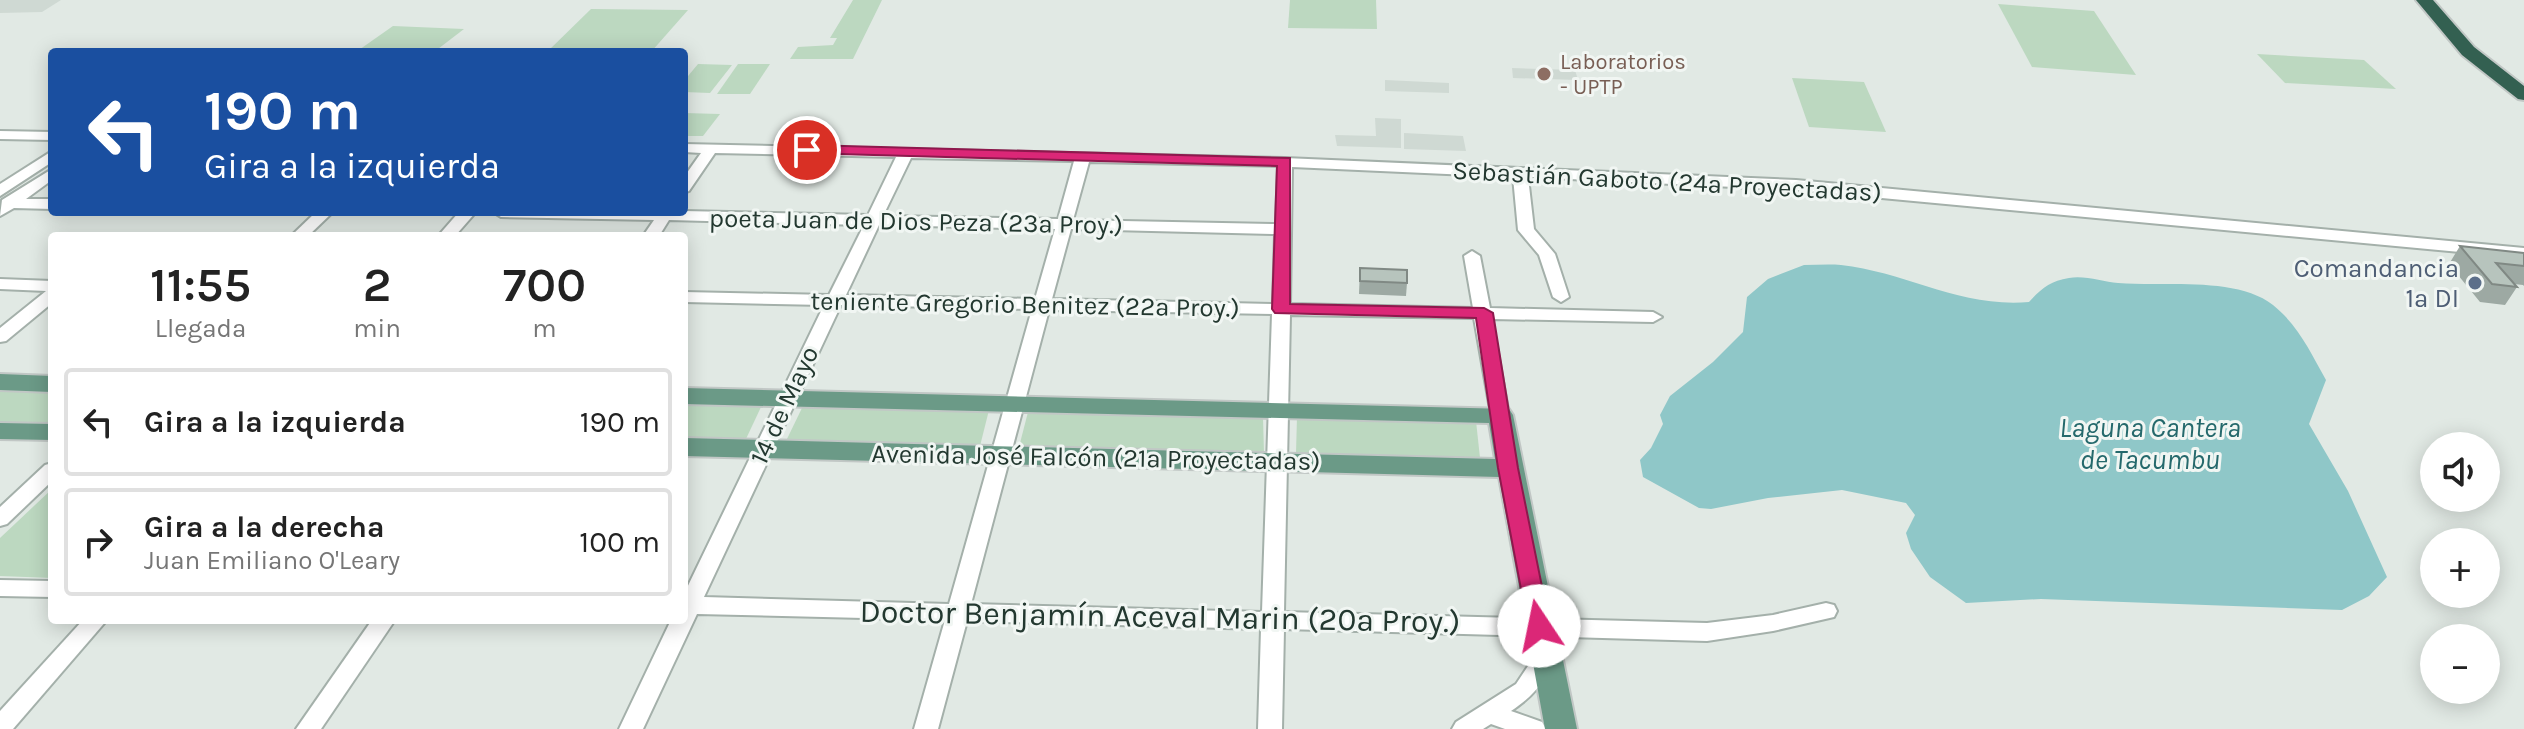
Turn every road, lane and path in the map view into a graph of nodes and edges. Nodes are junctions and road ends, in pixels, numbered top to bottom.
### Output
1 (2424, 0) edge
2 (2443, 0) edge
3 (2524, 82) edge
4 (2524, 95) edge
5 (0, 132) edge
6 (48, 133) edge
7 (688, 148) edge
8 (711, 149) junction
9 (906, 152) junction
10 (1083, 156) junction
11 (48, 159) edge
12 (1285, 162) junction
13 (1520, 171) junction
14 (48, 175) edge
15 (688, 182) edge
16 (3, 202) edge
17 (48, 204) edge
18 (688, 215) edge
19 (321, 216) edge
20 (464, 216) edge
21 (872, 220) junction
22 (1063, 224) junction
23 (1283, 229) junction
24 (303, 232) edge
25 (450, 232) edge
26 (2524, 253) edge
27 (1472, 256) dead end
28 (0, 284) edge
29 (48, 286) edge
30 (48, 297) edge
31 (688, 297) edge
32 (1561, 297) dead end
33 (833, 300) junction
34 (1042, 304) junction
35 (1281, 309) junction
36 (1484, 313) junction
37 (1653, 317) dead end
38 (0, 337) edge
39 (0, 382) edge
40 (48, 384) edge
41 (688, 396) edge
42 (787, 398) junction
43 (1014, 404) junction
44 (1278, 410) junction
45 (1500, 415) junction
46 (0, 431) edge
47 (48, 432) edge
48 (688, 447) edge
49 (763, 449) junction
50 (1001, 455) junction
51 (1277, 462) junction
52 (1508, 468) junction
53 (48, 474) edge
54 (0, 519) edge
55 (0, 588) edge
56 (48, 589) edge
57 (688, 606) edge
58 (958, 611) junction
59 (1826, 611) dead end
60 (688, 612) edge
61 (1273, 619) junction
62 (92, 624) edge
63 (381, 624) edge
64 (679, 624) edge
65 (1539, 626) junction
66 (1546, 657) junction
67 (1490, 714) junction
68 (0, 727) edge
69 (308, 729) edge
70 (631, 729) edge
71 (926, 729) edge
72 (1270, 729) edge
73 (1464, 729) edge
74 (1534, 729) edge
75 (1561, 729) edge

1 - 4 highway
2 - 3 highway
5 - 6 street
7 - 8 street
8 - 9 street, Sebastián Gaboto (24ª Proyectadas)
8 - 15 street
9 - 10 street, Sebastián Gaboto (24ª Proyectadas)
9 - 21 street, 14 de Mayo
10 - 12 street, Sebastián Gaboto (24ª Proyectadas)
10 - 22 street
11 - 16 street
12 - 13 street, Sebastián Gaboto (24ª Proyectadas)
12 - 23 street
13 - 26 street, Sebastián Gaboto (24ª Proyectadas)
13 - 32 street
14 - 16 street
16 - 17 street
18 - 21 street, poeta Juan de Dios Peza (23ª Proy.)
19 - 24 street
20 - 25 street
21 - 22 street, poeta Juan de Dios Peza (23ª Proy.)
21 - 33 street, 14 de Mayo
22 - 23 street, poeta Juan de Dios Peza (23ª Proy.)
22 - 34 street
23 - 35 street
27 - 36 street
28 - 29 street
30 - 38 street
31 - 33 street, teniente Gregorio Benitez (22ª Proy.)
33 - 34 street, teniente Gregorio Benitez (22ª Proy.)
33 - 42 street, 14 de Mayo
34 - 35 street, teniente Gregorio Benitez (22ª Proy.)
34 - 43 street
35 - 36 street, teniente Gregorio Benitez (22ª Proy.)
35 - 44 street
36 - 37 street, teniente Gregorio Benitez (22ª Proy.)
36 - 45 street
39 - 40 main road
41 - 42 main road, Avenida José Falcón (21ª Proyectadas)
42 - 43 main road, Avenida José Falcón (21ª Proyectadas)
42 - 49 street, 14 de Mayo
43 - 44 main road, Avenida José Falcón (21ª Proyectadas)
43 - 50 street
44 - 45 main road, Avenida José Falcón (21ª Proyectadas)
44 - 51 street
45 - 52 main road
46 - 47 main road
48 - 49 main road, Avenida José Falcón (21ª Proyectadas)
49 - 50 main road, Avenida José Falcón (21ª Proyectadas)
49 - 57 street, 14 de Mayo
50 - 51 main road, Avenida José Falcón (21ª Proyectadas)
50 - 58 street
51 - 52 main road, Avenida José Falcón (21ª Proyectadas)
51 - 61 street
52 - 65 main road
53 - 54 street
55 - 56 street
58 - 60 street, Doctor Benjamín Aceval Marin (20ª Proy.)
58 - 61 street, Doctor Benjamín Aceval Marin (20ª Proy.)
58 - 71 street
59 - 65 street, Doctor Benjamín Aceval Marin (20ª Proy.)
61 - 65 street, Doctor Benjamín Aceval Marin (20ª Proy.)
61 - 72 street
62 - 68 street
63 - 69 street
64 - 70 street, 14 de Mayo
65 - 66 main road
66 - 67 street
66 - 75 main road
67 - 73 street
67 - 74 street

